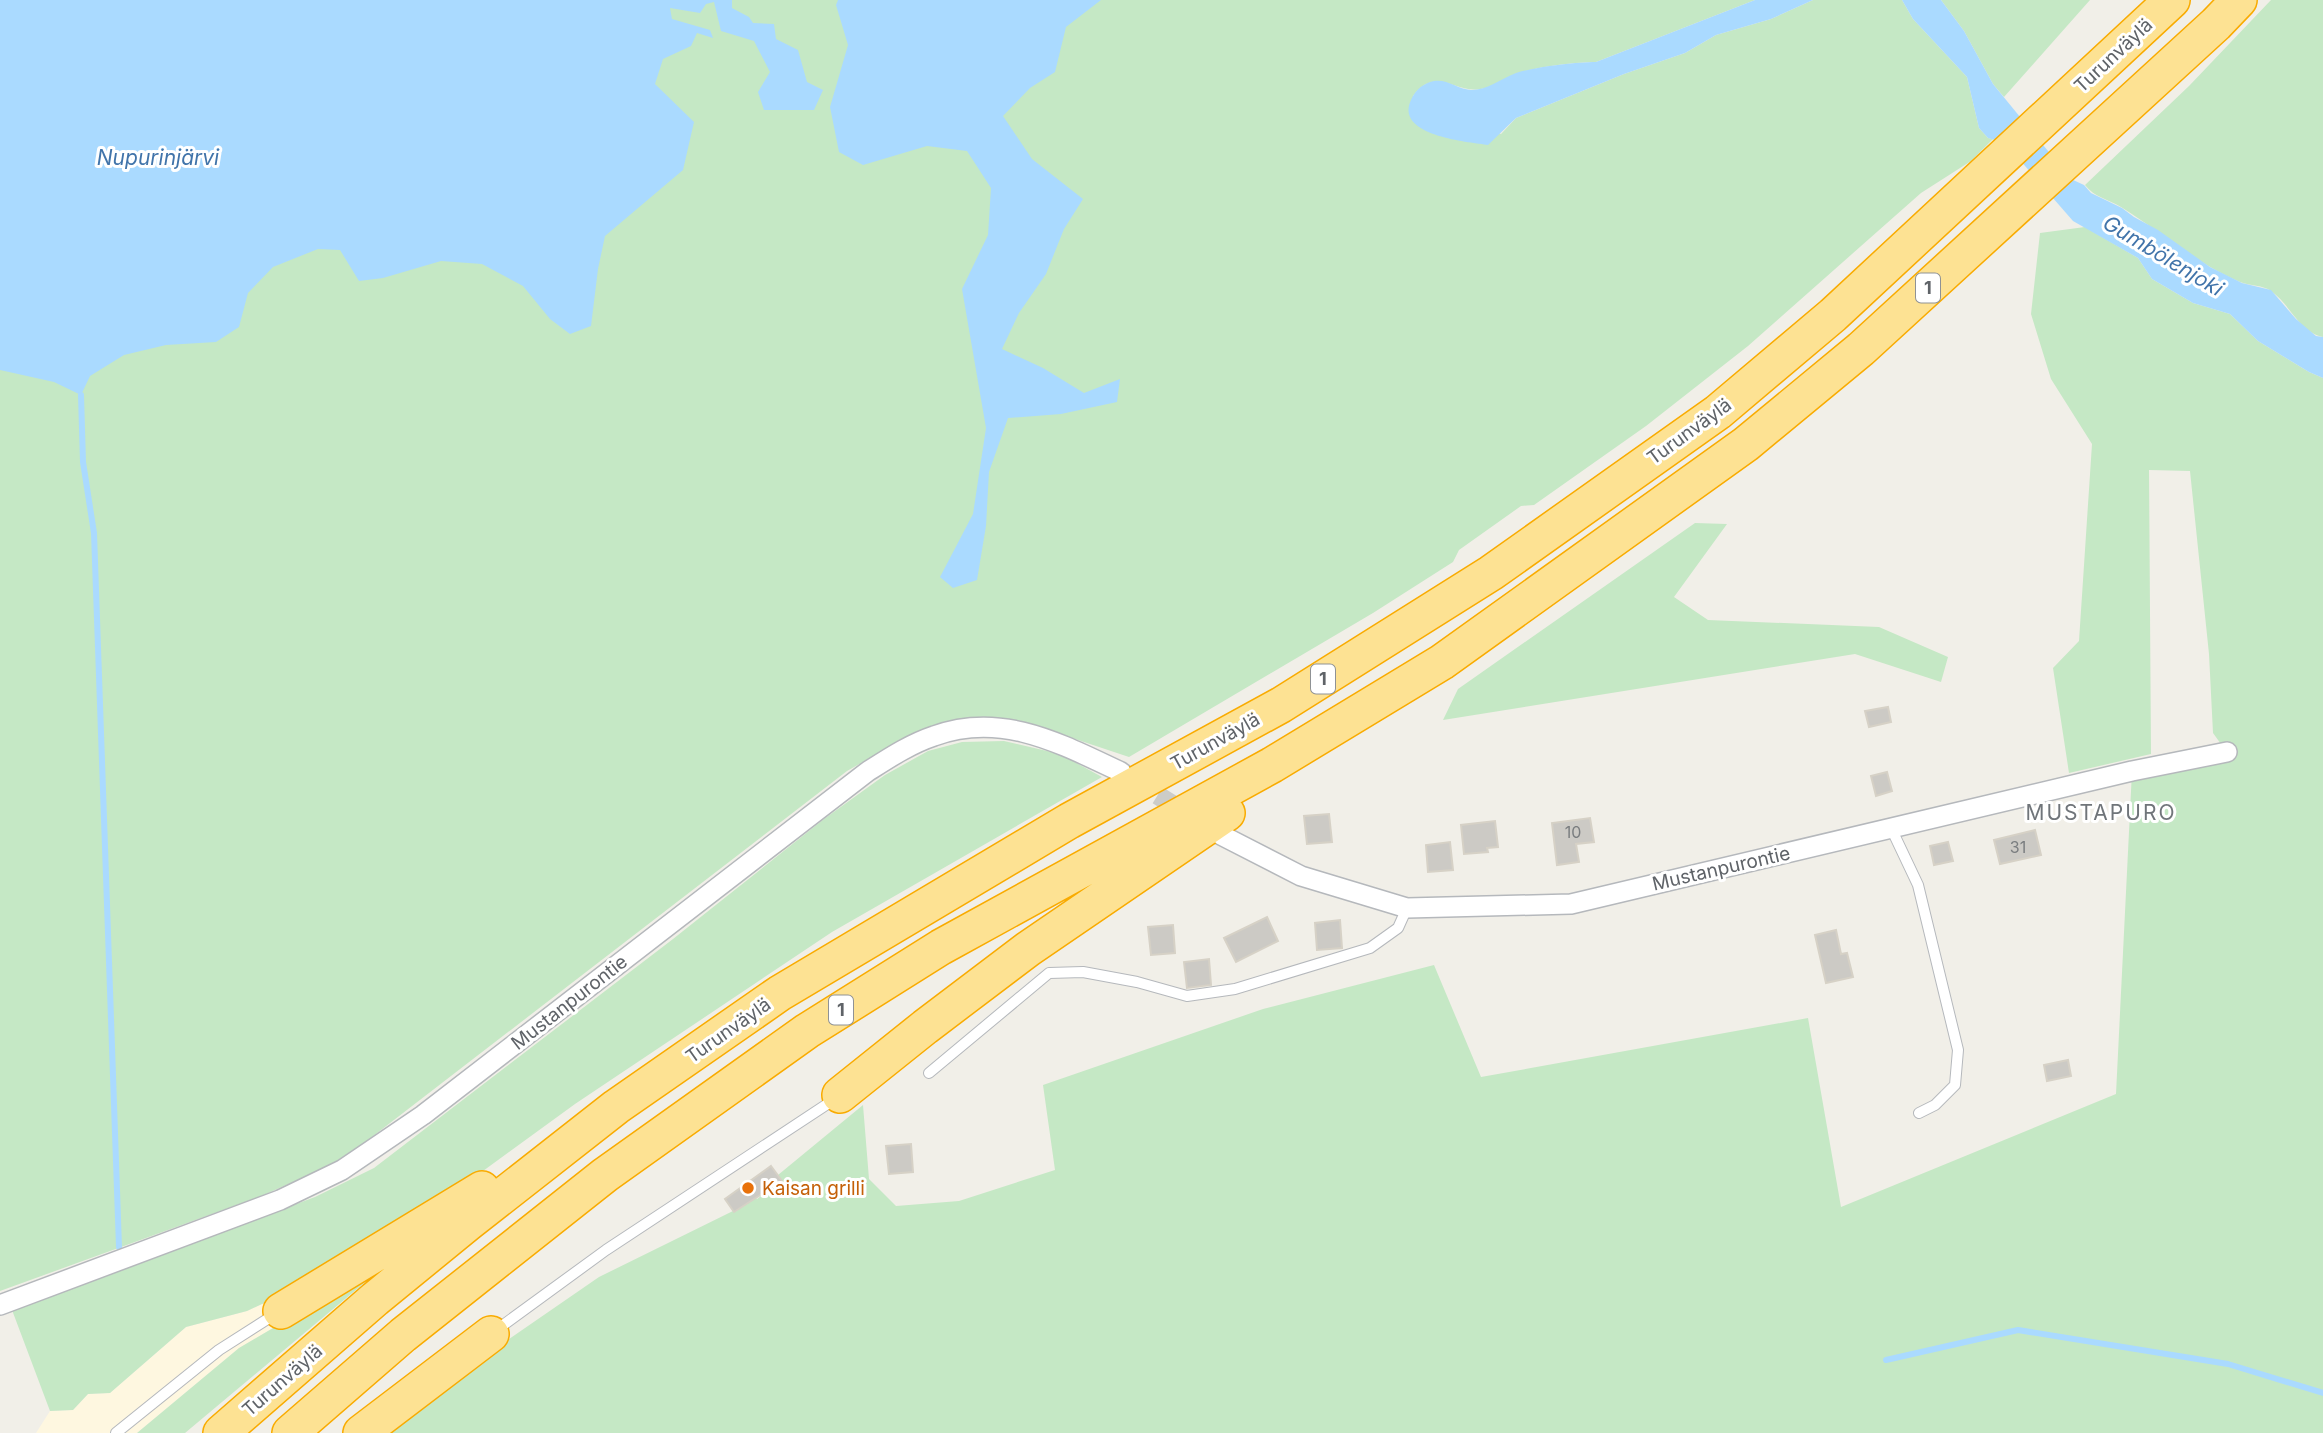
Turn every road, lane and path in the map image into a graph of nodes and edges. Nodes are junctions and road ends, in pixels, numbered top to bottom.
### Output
1 (2172, 0) edge
2 (2239, 0) edge
3 (1442, 662) junction
4 (2227, 752) dead end
5 (1121, 772) tunnel mouth
6 (1891, 828) junction
7 (1221, 835) dead end
8 (1407, 908) junction
9 (929, 1073) dead end
10 (840, 1096) joint
11 (617, 1108) junction
12 (1919, 1113) dead end
13 (0, 1305) edge
14 (281, 1311) joint
15 (491, 1334) joint
16 (116, 1433) edge
17 (221, 1433) edge
18 (290, 1433) edge
19 (361, 1433) edge

1 - 11 highway, Turunväylä / 1
2 - 3 highway, 1
3 - 10 highway
3 - 18 highway, 1
4 - 6 street, Mustanpurontie
5 - 13 street, Mustanpurontie
6 - 8 street, Mustanpurontie
6 - 12 lane
7 - 8 street, Mustanpurontie
8 - 9 lane
10 - 15 lane
11 - 14 highway
11 - 17 highway, Turunväylä / 1
14 - 16 lane
15 - 19 highway

